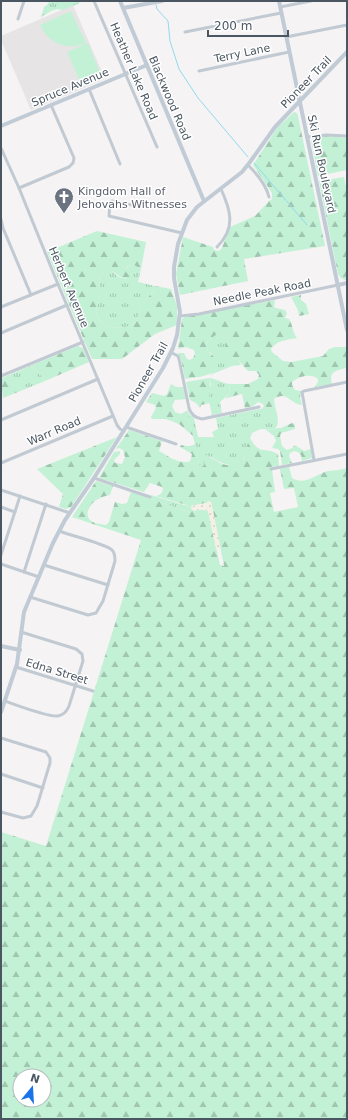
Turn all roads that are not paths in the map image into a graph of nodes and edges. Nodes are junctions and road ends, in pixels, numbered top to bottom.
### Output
1 (24, 1) edge
2 (94, 1) edge
3 (120, 1) edge
4 (162, 1) edge
5 (278, 1) edge
6 (311, 1) edge
7 (280, 7) junction
8 (123, 8) junction
9 (281, 13) junction
10 (18, 19) dead end
11 (347, 25) edge
12 (185, 32) dead end
13 (286, 37) junction
14 (289, 52) junction
15 (347, 52) edge
16 (147, 65) junction
17 (199, 71) dead end
18 (126, 74) junction
19 (89, 89) junction
20 (300, 102) junction
21 (51, 105) junction
22 (1, 126) edge
23 (347, 136) edge
24 (307, 137) junction
25 (157, 147) dead end
26 (1, 148) edge
27 (120, 164) dead end
28 (248, 164) junction
29 (19, 188) junction
30 (221, 189) junction
31 (269, 197) dead end
32 (204, 201) junction
33 (142, 207) dead end
34 (1, 220) edge
35 (182, 233) junction
36 (217, 247) dead end
37 (347, 283) edge
38 (58, 284) junction
39 (338, 285) junction
40 (32, 295) junction
41 (67, 305) junction
42 (1, 308) edge
43 (180, 316) junction
44 (347, 330) edge
45 (1, 333) edge
46 (83, 342) junction
47 (172, 353) junction
48 (1, 376) edge
49 (98, 379) junction
50 (347, 382) edge
51 (259, 407) dead end
52 (113, 416) junction
53 (1, 420) edge
54 (126, 427) junction
55 (124, 431) junction
56 (176, 444) dead end
57 (347, 454) edge
58 (314, 460) junction
59 (1, 464) edge
60 (271, 469) dead end
61 (94, 478) junction
62 (1, 490) edge
63 (20, 496) junction
64 (150, 497) dead end
65 (46, 504) junction
66 (1, 507) edge
67 (15, 512) junction
68 (70, 513) junction
69 (59, 531) junction
70 (1, 536) edge
71 (6, 538) junction
72 (1, 554) edge
73 (1, 564) edge
74 (44, 564) junction
75 (24, 572) junction
76 (39, 577) junction
77 (108, 584) junction
78 (30, 597) junction
79 (21, 632) junction
80 (1, 646) edge
81 (20, 650) junction
82 (16, 667) junction
83 (76, 686) junction
84 (93, 691) dead end
85 (5, 701) junction
86 (1, 712) edge
87 (1, 738) edge
88 (1, 774) edge
89 (43, 788) junction
90 (1, 812) edge

1 - 10 street
2 - 18 street, Heather Lake Road
3 - 8 main road, Blackwood Road
4 - 8 main road
5 - 7 main road, Ski Run Boulevard
6 - 7 street
7 - 9 main road, Ski Run Boulevard
8 - 16 main road, Blackwood Road
9 - 12 street
9 - 13 main road, Ski Run Boulevard
11 - 13 street
13 - 14 main road, Ski Run Boulevard
14 - 17 street, Terry Lane
14 - 20 main road, Ski Run Boulevard
15 - 20 main road, Pioneer Trail
16 - 18 main road, Spruce Avenue
16 - 32 main road, Blackwood Road
18 - 19 main road, Spruce Avenue
18 - 25 street, Heather Lake Road
19 - 21 main road, Spruce Avenue
19 - 27 street
20 - 24 main road, Ski Run Boulevard
20 - 28 main road, Pioneer Trail
21 - 22 main road, Spruce Avenue
21 - 29 street
23 - 24 street
24 - 39 main road, Ski Run Boulevard
26 - 29 street, Herbert Avenue
28 - 30 main road, Pioneer Trail
28 - 31 street
29 - 38 street, Herbert Avenue
30 - 32 main road, Pioneer Trail
30 - 36 street
32 - 35 main road, Pioneer Trail
33 - 35 street
34 - 40 street
35 - 43 main road, Pioneer Trail
37 - 39 main road, Needle Peak Road
38 - 40 street
38 - 41 street, Herbert Avenue
39 - 43 street, Needle Peak Road
39 - 44 main road, Ski Run Boulevard
40 - 42 street
41 - 45 street
41 - 46 street, Herbert Avenue
43 - 47 main road, Pioneer Trail
46 - 48 street
46 - 49 street, Herbert Avenue
47 - 51 street
47 - 54 main road, Pioneer Trail
49 - 52 street, Herbert Avenue
49 - 53 street
50 - 58 street
52 - 55 street, Herbert Avenue
52 - 59 street, Warr Road
54 - 55 main road, Pioneer Trail
54 - 56 street
55 - 61 main road, Pioneer Trail
57 - 58 street
58 - 60 street
61 - 64 street
61 - 68 main road, Pioneer Trail
62 - 63 street
63 - 65 street
63 - 67 street
65 - 68 street
65 - 75 street
66 - 67 street
67 - 71 street
68 - 69 main road, Pioneer Trail
69 - 74 main road, Pioneer Trail
69 - 77 street
70 - 71 street
71 - 72 street
73 - 75 street
74 - 76 main road, Pioneer Trail
74 - 77 street
75 - 76 street
76 - 78 main road, Pioneer Trail
77 - 78 street
78 - 79 main road, Pioneer Trail
79 - 81 main road, Pioneer Trail
79 - 83 street
80 - 81 main road
81 - 82 main road, Pioneer Trail
82 - 83 street, Edna Street
82 - 85 main road, Pioneer Trail
83 - 84 street, Edna Street
83 - 85 street
85 - 86 main road, Pioneer Trail
87 - 89 street
88 - 89 street
89 - 90 street

